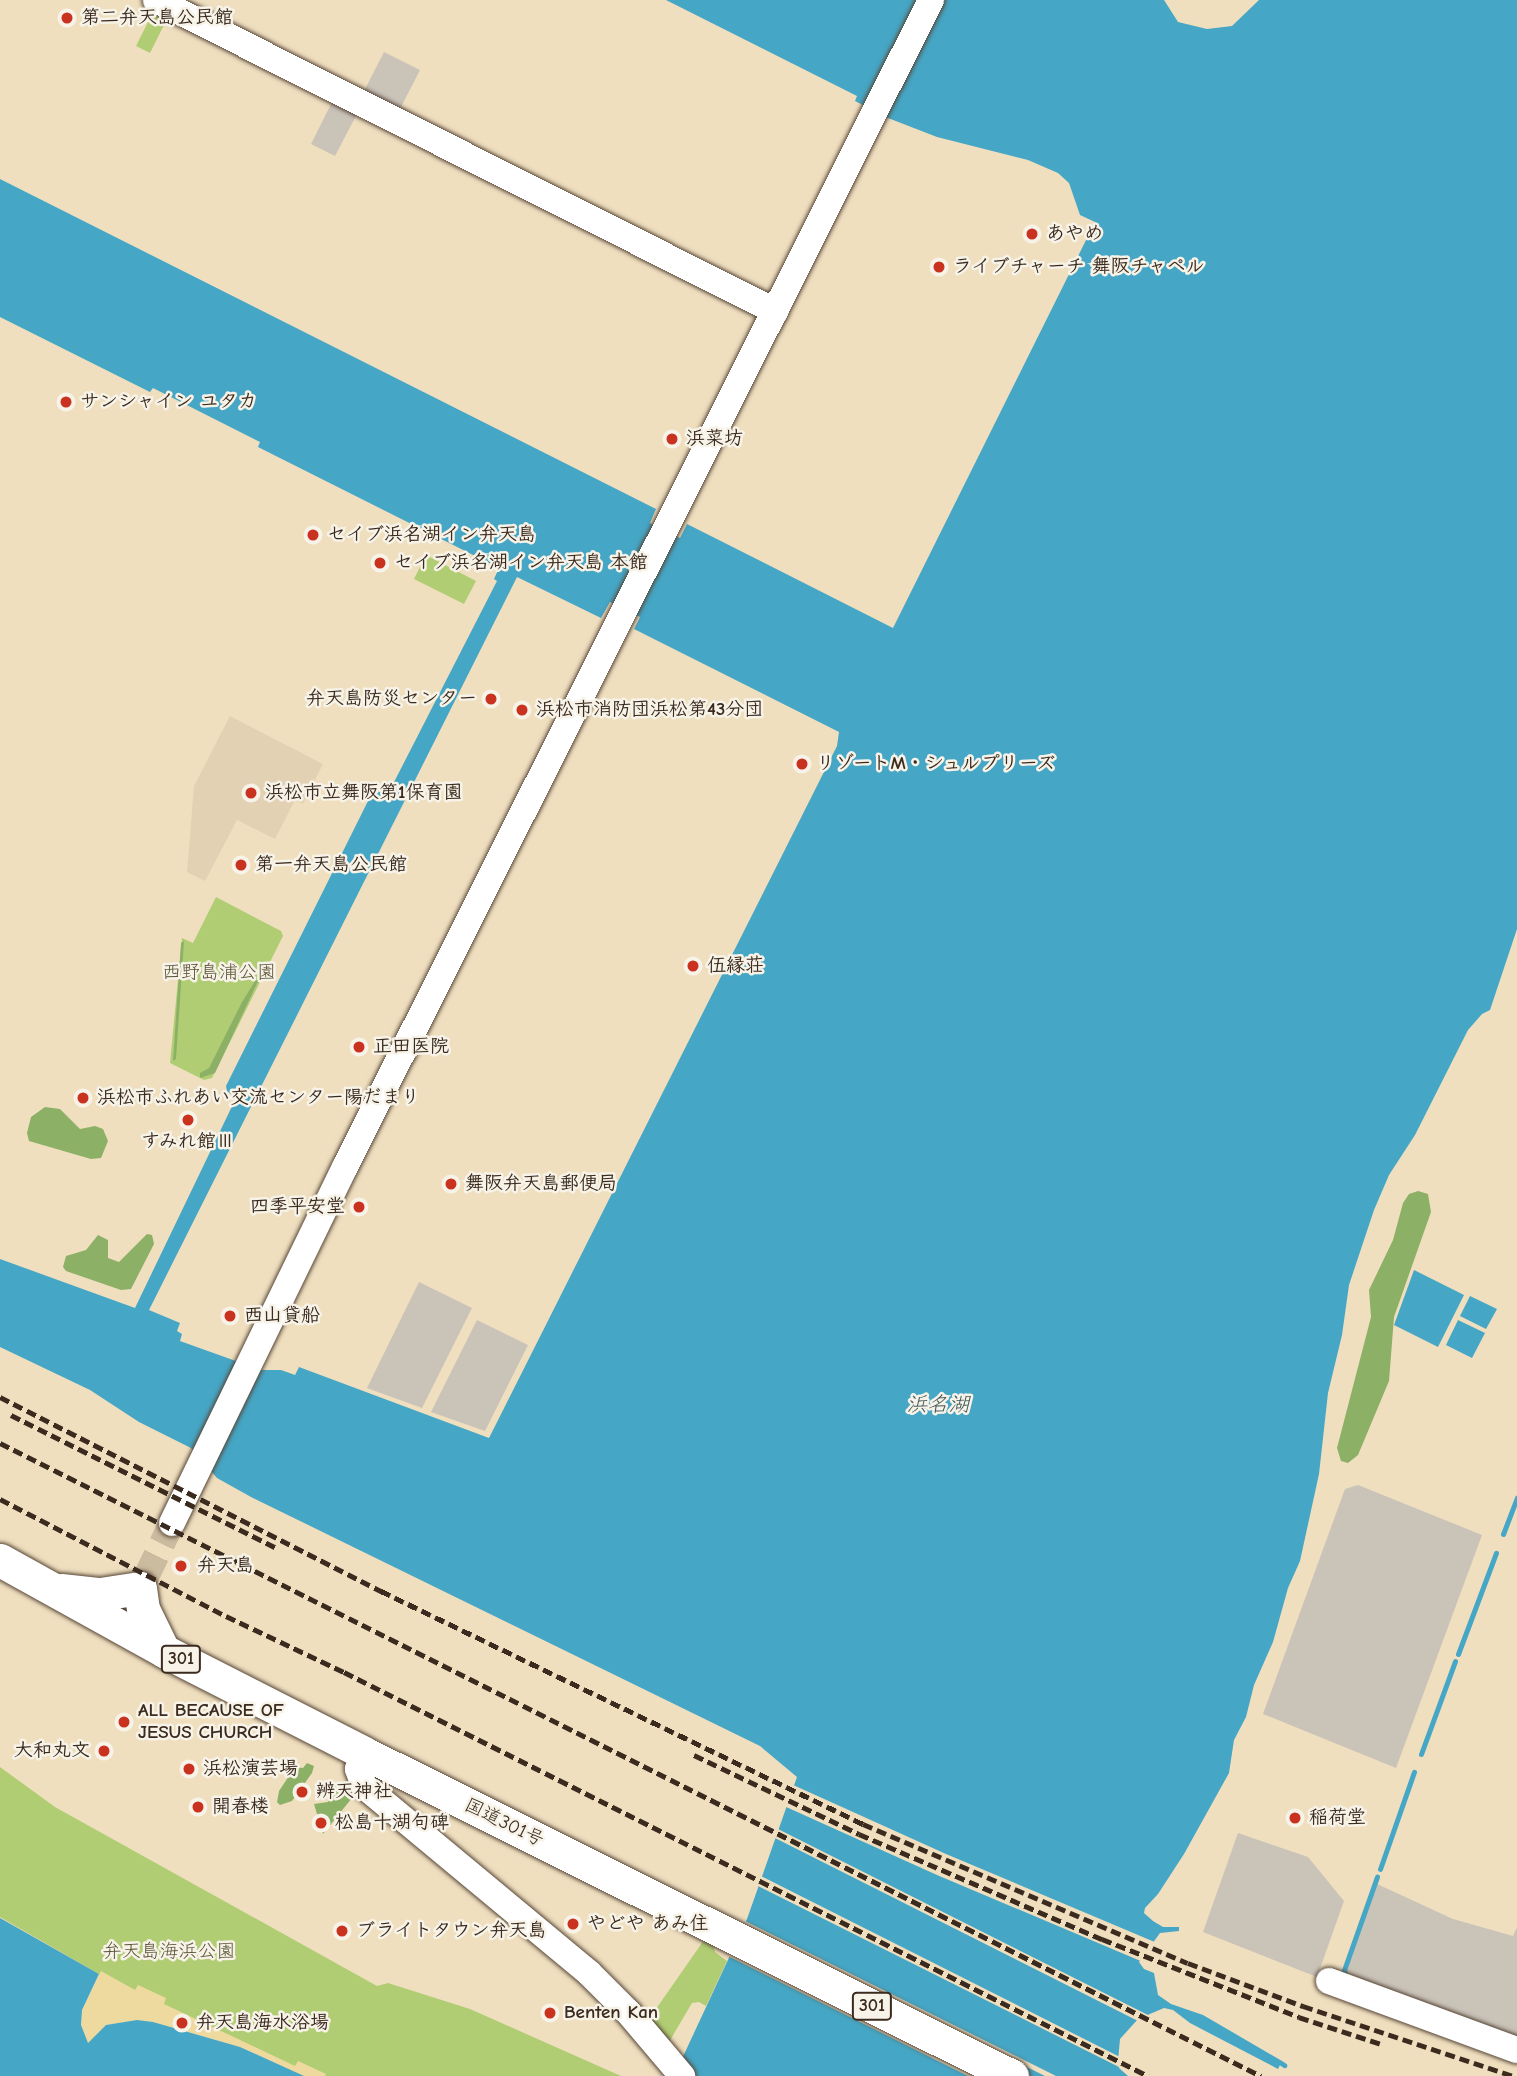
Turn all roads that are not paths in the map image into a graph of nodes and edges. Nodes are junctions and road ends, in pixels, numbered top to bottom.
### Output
1 (156, 0) edge
2 (931, 0) edge
3 (775, 311) junction
4 (172, 1522) tunnel mouth
5 (0, 1560) edge
6 (49, 1588) junction
7 (163, 1650) junction
8 (364, 1753) junction
9 (1329, 1981) dead end
10 (1517, 2050) edge
11 (679, 2073) edge
12 (1012, 2076) edge

1 - 3 street
2 - 3 street
3 - 4 street
5 - 6 highway, 国道301号 / 301
6 - 7 highway, 国道301号 / 301
6 - 7 highway
7 - 8 highway, 国道301号 / 301
8 - 11 street
8 - 12 highway, 国道301号 / 301
9 - 10 street

